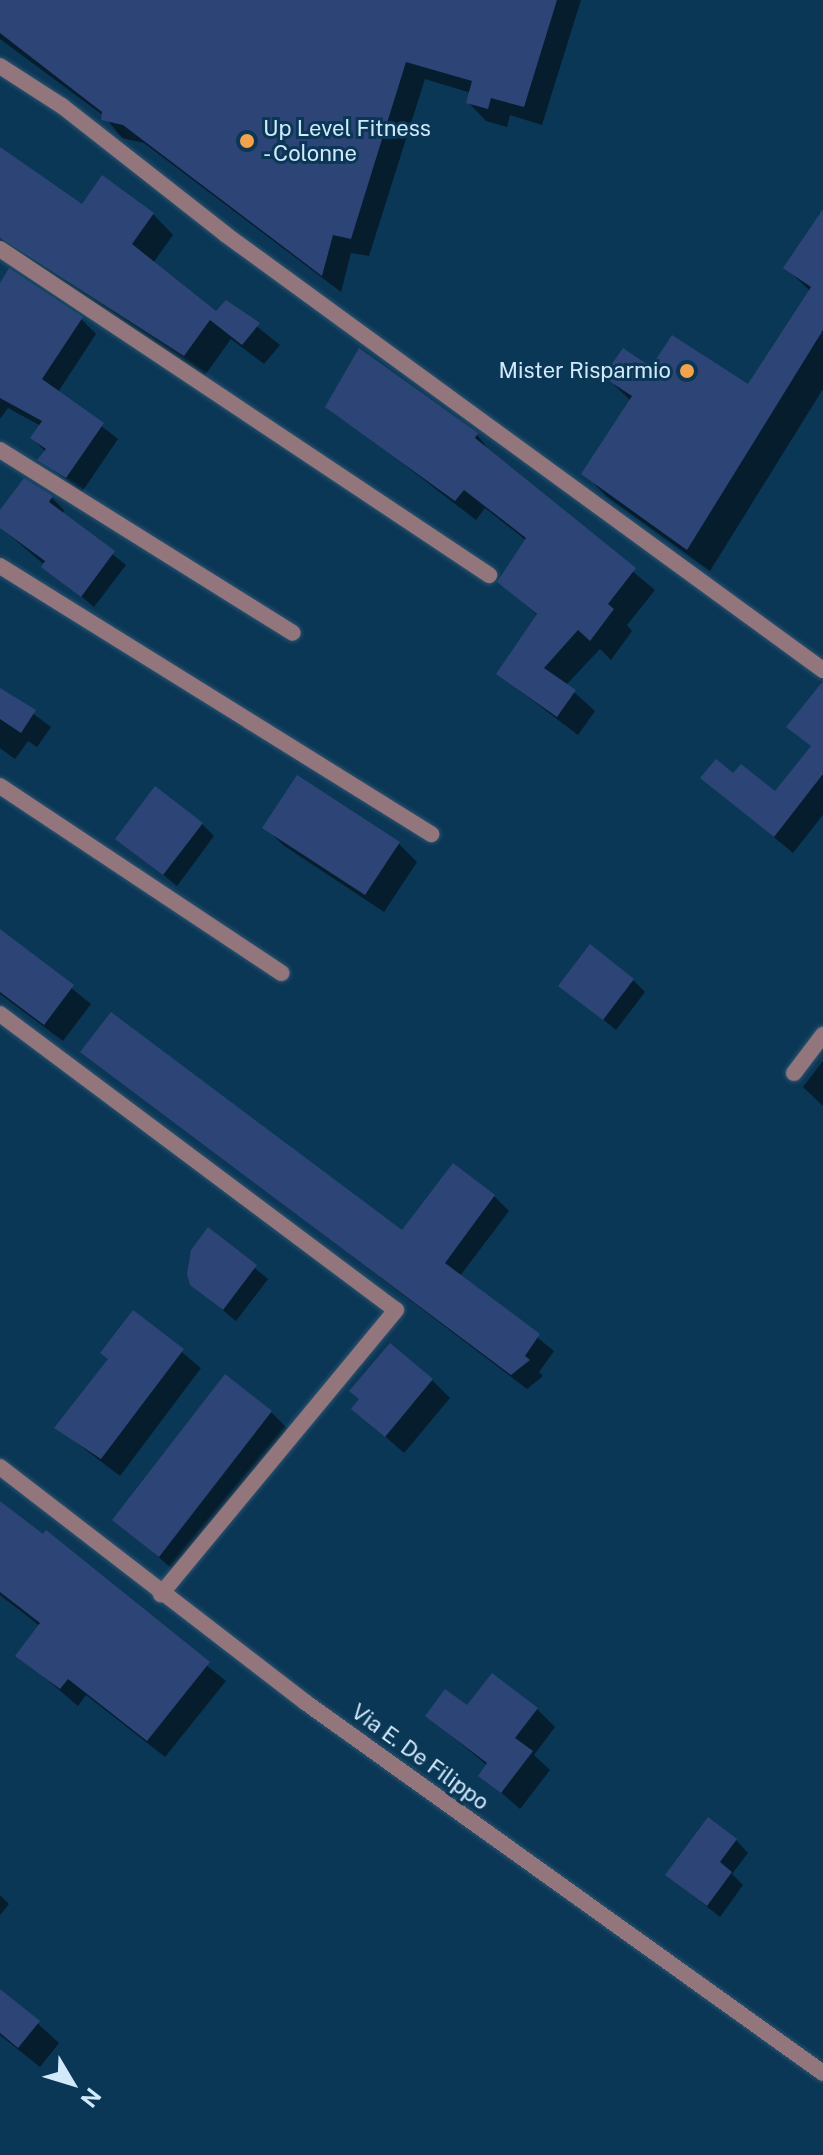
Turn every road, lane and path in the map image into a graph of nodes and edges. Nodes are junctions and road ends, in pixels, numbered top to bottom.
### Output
1 (0, 66) edge
2 (0, 249) edge
3 (0, 450) edge
4 (0, 566) edge
5 (489, 575) dead end
6 (293, 633) dead end
7 (823, 670) edge
8 (0, 786) edge
9 (431, 834) dead end
10 (281, 973) dead end
11 (0, 1014) edge
12 (823, 1035) edge
13 (794, 1073) dead end
14 (0, 1467) edge
15 (161, 1594) junction
16 (823, 2073) edge

1 - 7 street
2 - 5 street
3 - 6 street
4 - 9 street
8 - 10 street
11 - 15 street
12 - 13 street
14 - 15 street, Via E. De Filippo
15 - 16 street, Via E. De Filippo

